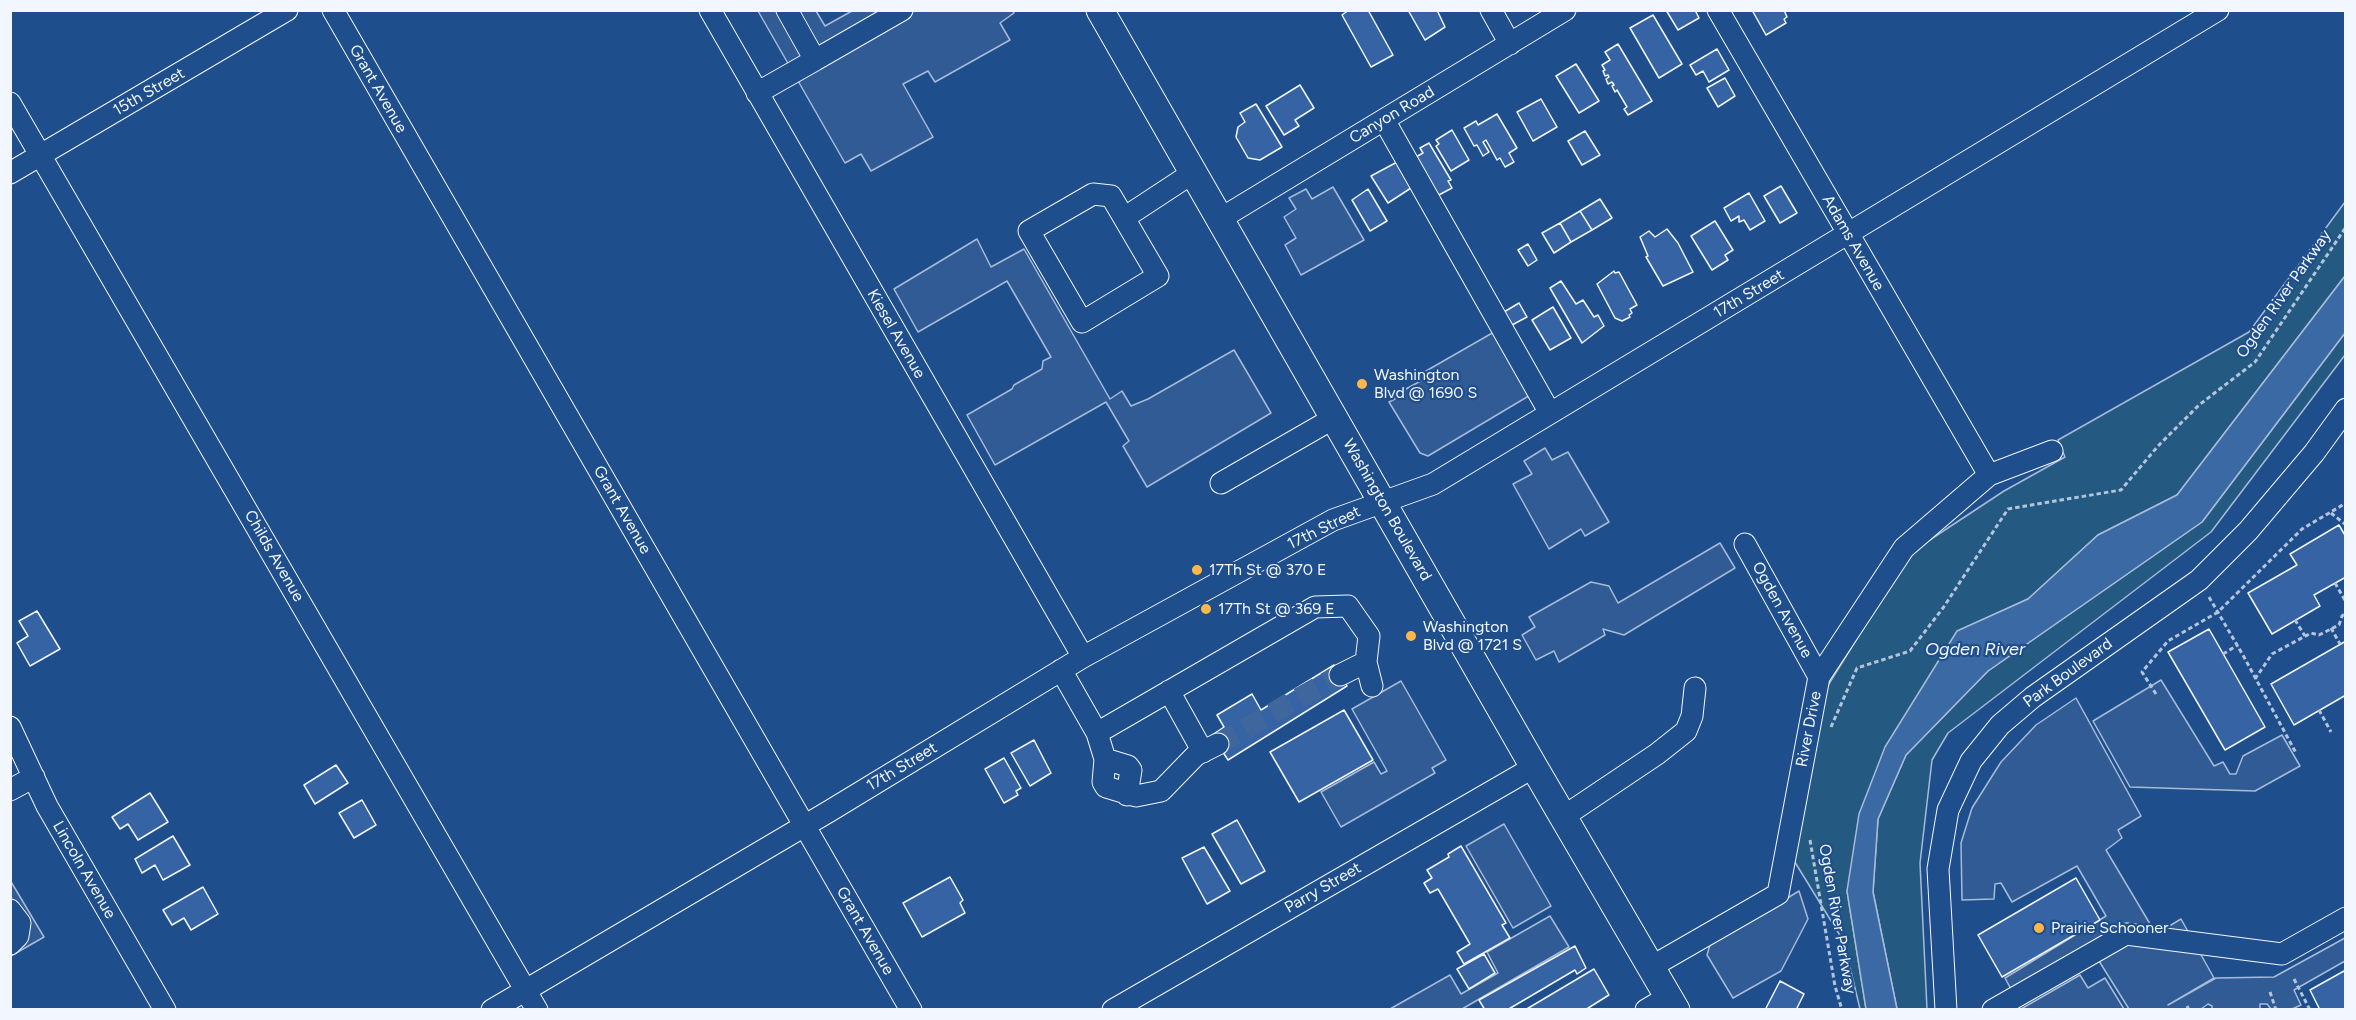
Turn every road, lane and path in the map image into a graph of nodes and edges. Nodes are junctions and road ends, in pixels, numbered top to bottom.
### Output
1 (287, 10) edge
2 (333, 10) edge
3 (710, 10) edge
4 (787, 10) edge
5 (902, 10) edge
6 (1100, 10) edge
7 (1491, 10) edge
8 (1565, 10) edge
9 (1718, 10) edge
10 (2218, 10) edge
11 (1510, 44) junction
12 (815, 60) junction
13 (757, 93) junction
14 (10, 103) edge
15 (1384, 120) junction
16 (41, 155) junction
17 (10, 172) edge
18 (1194, 172) junction
19 (1124, 219) junction
20 (1220, 219) junction
21 (2346, 226) edge
22 (1848, 234) junction
23 (2346, 409) edge
24 (1550, 413) junction
25 (1334, 418) junction
26 (2052, 451) dead end
27 (1989, 474) junction
28 (1221, 483) dead end
29 (1382, 501) junction
30 (2346, 503) edge
31 (2331, 513) junction
32 (2346, 525) edge
33 (1744, 544) dead end
34 (2199, 580) junction
35 (2335, 583) dead end
36 (2346, 602) edge
37 (2218, 612) junction
38 (2346, 613) edge
39 (2295, 620) dead end
40 (2331, 628) junction
41 (2305, 636) junction
42 (2340, 644) dead end
43 (2238, 645) junction
44 (2223, 654) dead end
45 (1083, 657) junction
46 (1366, 662) junction
47 (1061, 670) junction
48 (1340, 675) tunnel mouth
49 (1819, 677) junction
50 (2254, 679) junction
51 (1372, 686) dead end
52 (1695, 688) dead end
53 (1169, 691) junction
54 (2156, 694) dead end
55 (2319, 710) dead end
56 (10, 727) edge
57 (1830, 730) dead end
58 (2331, 732) dead end
59 (1097, 733) junction
60 (2296, 753) dead end
61 (1534, 767) junction
62 (34, 777) junction
63 (10, 790) edge
64 (1563, 817) junction
65 (805, 826) junction
66 (1811, 832) dead end
67 (10, 910) edge
68 (2346, 918) edge
69 (10, 944) edge
70 (1651, 967) junction
71 (2294, 979) dead end
72 (526, 990) junction
73 (2271, 992) dead end
74 (1663, 1005) edge
75 (165, 1010) edge
76 (492, 1010) edge
77 (537, 1010) edge
78 (910, 1010) edge
79 (1113, 1010) edge
80 (1842, 1010) edge
81 (1946, 1010) edge
82 (1993, 1010) edge
83 (2276, 1010) edge
84 (2310, 1010) edge

1 - 16 street, 15th Street
2 - 65 street, Grant Avenue
3 - 13 street, Kiesel Avenue
4 - 12 street
5 - 12 street
6 - 18 main road, Washington Boulevard
7 - 11 street
8 - 11 street, Canyon Road
9 - 22 street, Adams Avenue
10 - 22 street, 17th Street
11 - 15 street, Canyon Road
12 - 13 street
13 - 45 street, Kiesel Avenue
14 - 16 street, Childs Avenue
15 - 20 street, Canyon Road
15 - 24 street
16 - 17 street, 15th Street
16 - 72 street, Childs Avenue
18 - 19 street
18 - 20 main road, Washington Boulevard
19 - 19 street
20 - 25 main road, Washington Boulevard
21 - 57 path, Ogden River Parkway
22 - 24 street, 17th Street
22 - 27 street, Adams Avenue
23 - 34 street, Park Boulevard
24 - 29 street, 17th Street
25 - 28 street
25 - 29 main road, Washington Boulevard
26 - 27 street, River Drive
27 - 49 street, River Drive
29 - 45 street, 17th Street
29 - 61 main road, Washington Boulevard
30 - 31 path
31 - 32 path
31 - 37 path
33 - 49 street, Ogden Avenue
34 - 37 path
34 - 81 street, Park Boulevard
35 - 36 path
37 - 43 path
37 - 54 path
38 - 40 path
39 - 41 path
40 - 41 path
40 - 42 path
41 - 50 path
43 - 44 path
43 - 50 path
45 - 47 street, 17th Street
46 - 48 street
46 - 51 street
46 - 53 street
47 - 59 street
47 - 65 street, 17th Street
49 - 70 street, River Drive
50 - 60 path
52 - 64 street
53 - 59 street
53 - 59 street
55 - 58 path
56 - 62 street, Lincoln Avenue
61 - 64 main road, Washington Boulevard
61 - 79 street, Parry Street
62 - 63 street
62 - 75 street, Lincoln Avenue
64 - 70 main road, Washington Boulevard
65 - 72 street, 17th Street
65 - 78 street, Grant Avenue
66 - 80 path, Ogden River Parkway
67 - 69 street
68 - 82 street
70 - 74 main road, Washington Boulevard
71 - 84 path
72 - 76 street, 17th Street
72 - 77 street, Childs Avenue
73 - 83 path

